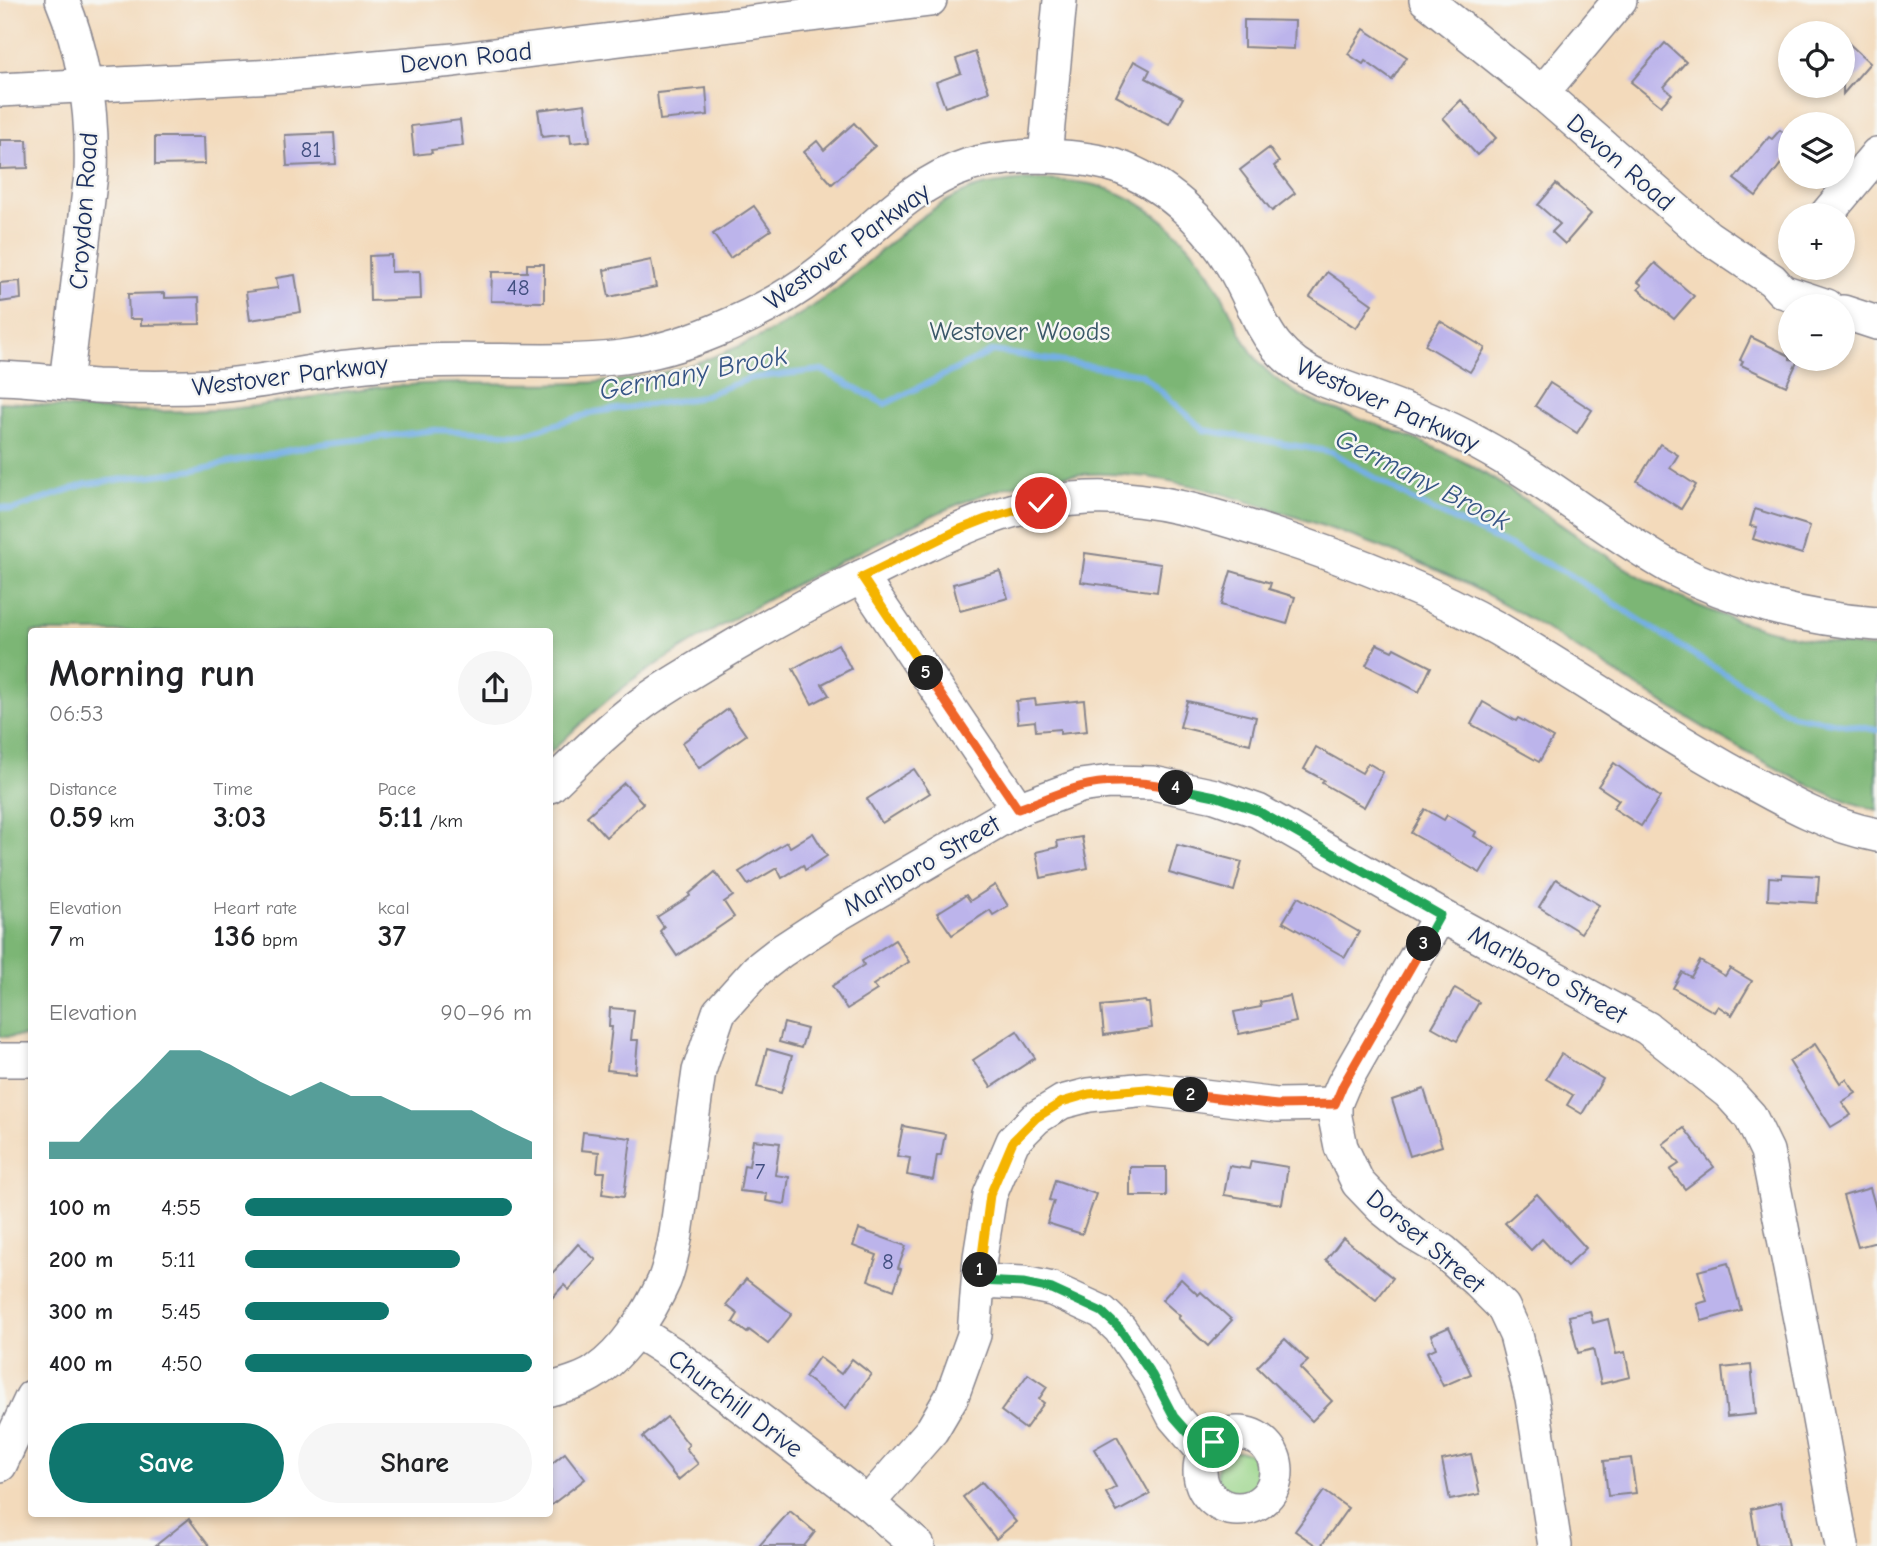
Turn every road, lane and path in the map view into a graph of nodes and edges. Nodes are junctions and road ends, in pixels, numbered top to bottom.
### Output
1 (62, 0) edge
2 (930, 0) edge
3 (1060, 0) edge
4 (1426, 0) edge
5 (1620, 0) edge
6 (86, 85) junction
7 (0, 90) edge
8 (1542, 93) junction
9 (1877, 154) edge
10 (1045, 156) junction
11 (1836, 203) edge
12 (1778, 268) edge
13 (1782, 280) edge
14 (1791, 294) edge
15 (1855, 316) edge
16 (1877, 323) edge
17 (0, 378) edge
18 (66, 383) junction
19 (862, 577) junction
20 (1877, 624) edge
21 (553, 783) edge
22 (1018, 809) junction
23 (1877, 835) edge
24 (1440, 915) junction
25 (0, 1060) edge
26 (28, 1060) edge
27 (1335, 1104) junction
28 (979, 1281) junction
29 (635, 1330) junction
30 (553, 1388) edge
31 (18, 1409) edge
32 (1205, 1452) dead end
33 (0, 1465) edge
34 (869, 1503) junction
35 (918, 1546) edge
36 (1555, 1546) edge
37 (1842, 1546) edge

1 - 6 street, Croydon Road
2 - 6 street, Devon Road
3 - 10 street
4 - 8 street, Devon Road
5 - 8 street
6 - 7 street, Devon Road
6 - 18 street, Croydon Road
8 - 12 street, Devon Road
9 - 11 street
10 - 18 street, Westover Parkway
10 - 20 street, Westover Parkway
13 - 14 street, Devon Road
15 - 16 street
17 - 18 street, Westover Parkway
19 - 21 street
19 - 22 street
19 - 23 street
22 - 24 street, Marlboro Street
22 - 29 street, Marlboro Street
24 - 27 street
24 - 37 street, Marlboro Street
25 - 26 street
27 - 28 street
27 - 36 street, Dorset Street
28 - 32 street
28 - 34 street
29 - 30 street
29 - 34 street, Churchill Drive
31 - 33 street
34 - 35 street, Churchill Drive

